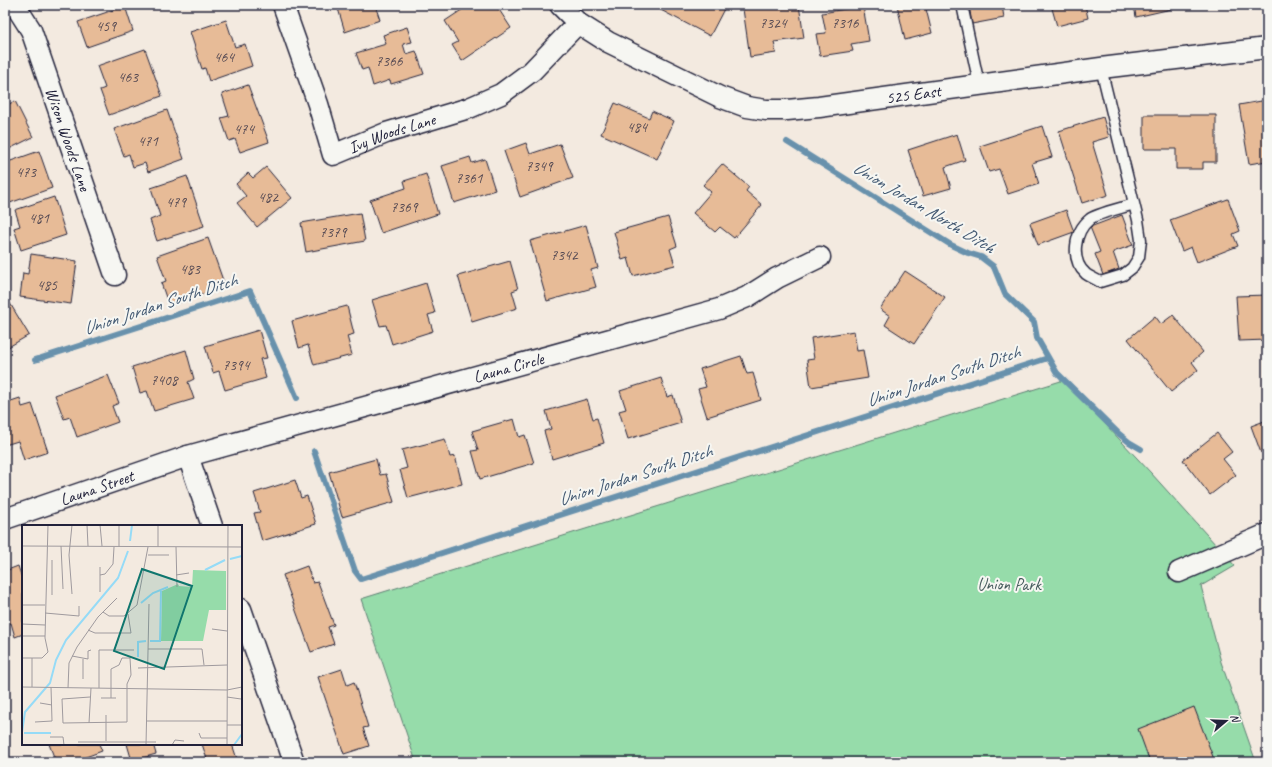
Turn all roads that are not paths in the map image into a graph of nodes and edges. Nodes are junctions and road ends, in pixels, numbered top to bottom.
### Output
1 (15, 5) edge
2 (283, 5) edge
3 (560, 5) edge
4 (962, 5) edge
5 (578, 22) junction
6 (1267, 48) edge
7 (1101, 68) junction
8 (979, 84) junction
9 (1134, 204) junction
10 (820, 257) dead end
11 (115, 275) dead end
12 (188, 456) junction
13 (5, 519) edge
14 (212, 525) edge
15 (1267, 534) edge
16 (1179, 572) dead end
17 (242, 612) edge
18 (294, 762) edge

1 - 11 street, Wison Woods Lane
2 - 5 street, Ivy Woods Lane
3 - 5 street, 525 East
4 - 8 lane
5 - 8 street, 525 East
6 - 7 street, 525 East
7 - 8 street, 525 East
7 - 9 lane
9 - 9 lane
10 - 12 street, Launa Circle
12 - 13 street, Launa Street
12 - 14 street
15 - 16 street
17 - 18 street

